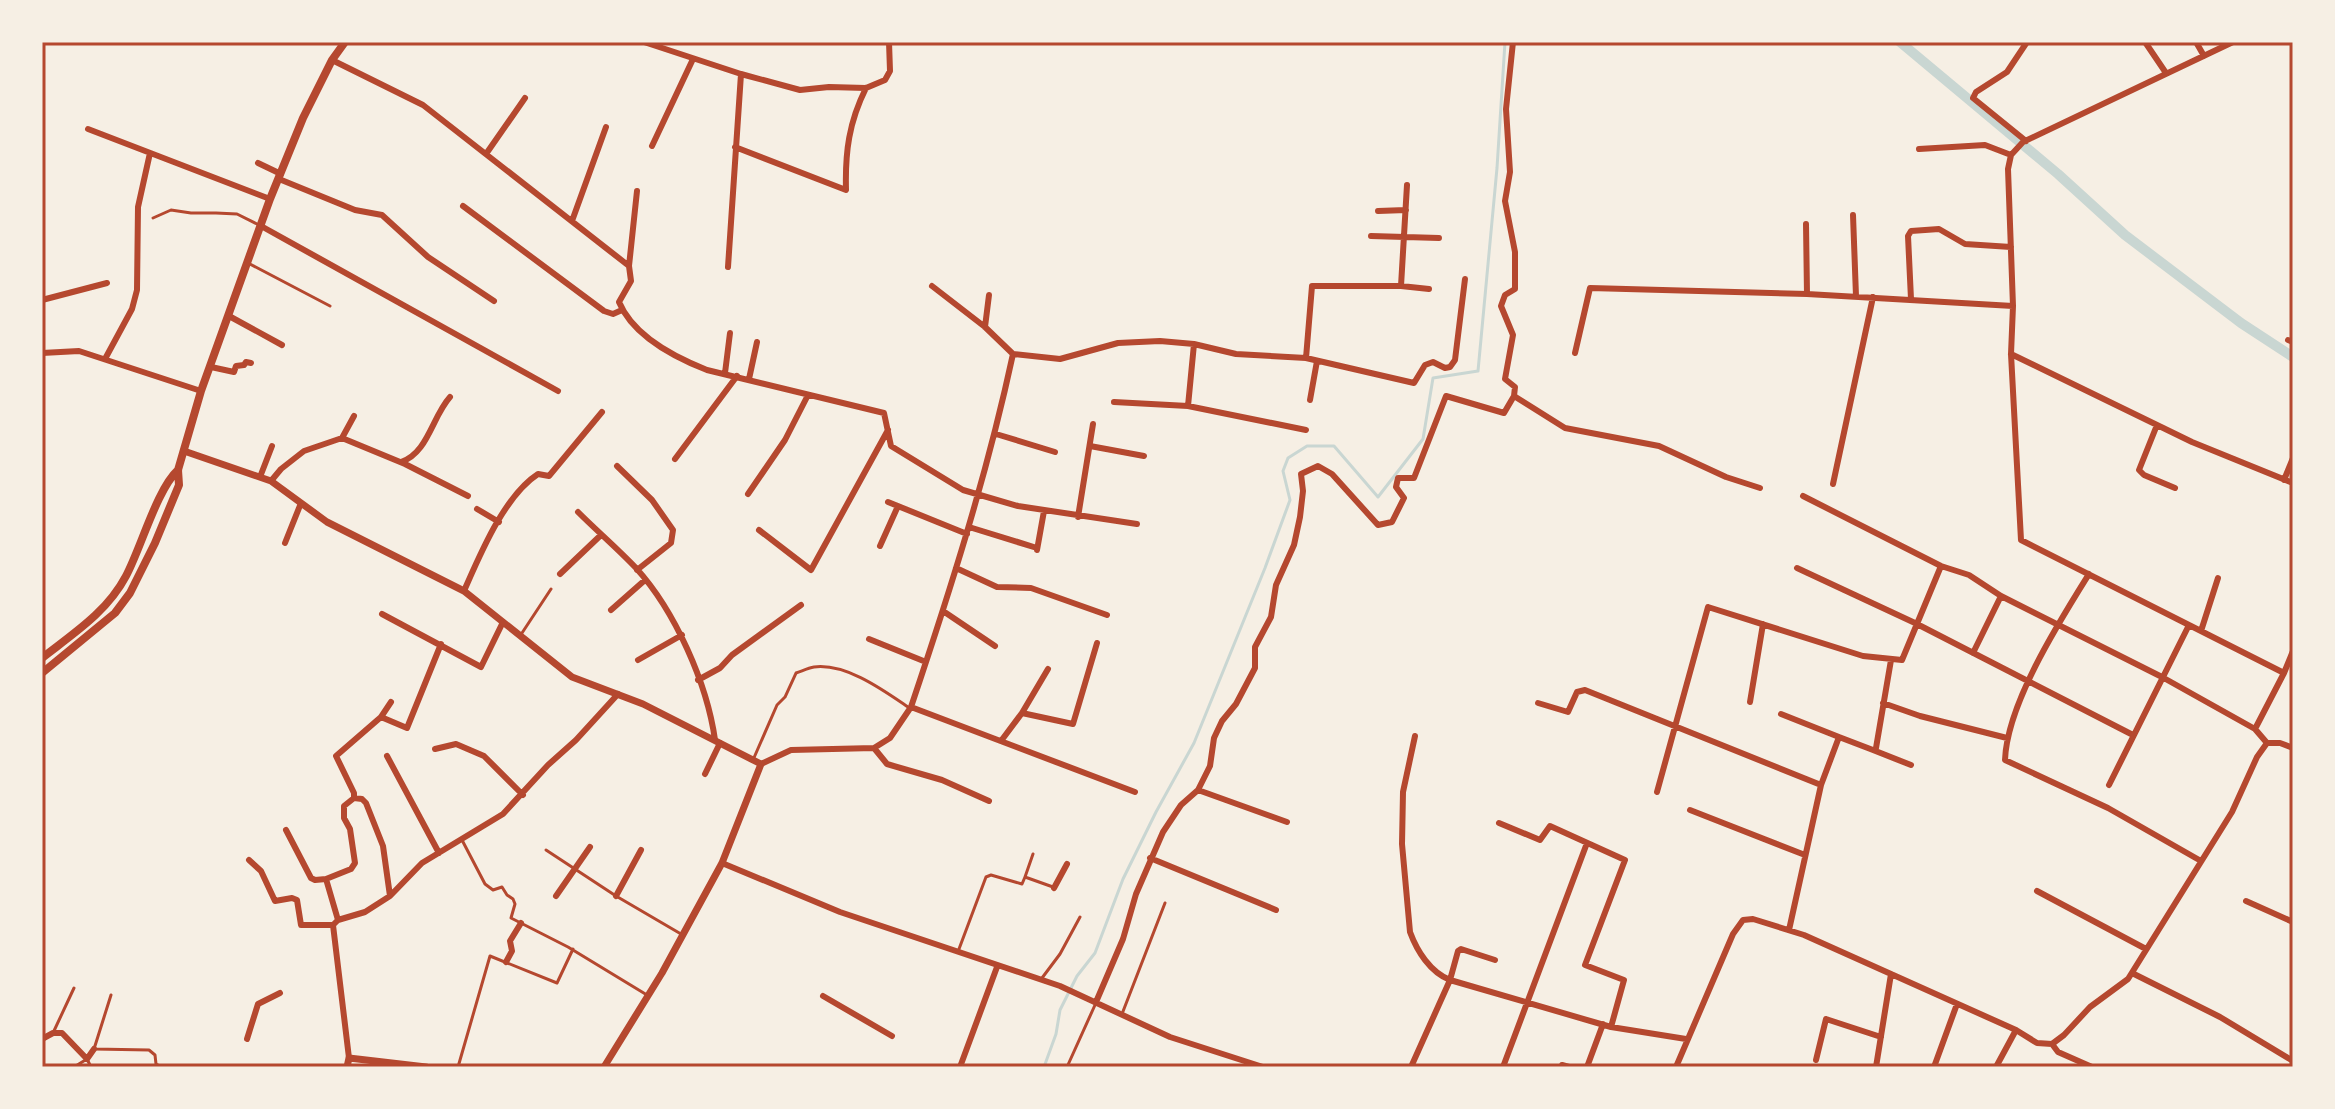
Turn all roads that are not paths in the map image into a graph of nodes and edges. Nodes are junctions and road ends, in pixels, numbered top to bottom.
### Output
1 (345, 42) edge
2 (644, 42) edge
3 (669, 42) edge
4 (889, 42) edge
5 (1513, 42) edge
6 (2027, 42) edge
7 (2145, 42) edge
8 (2196, 42) edge
9 (2233, 42) edge
10 (663, 50) junction
11 (2204, 56) junction
12 (693, 59) junction
13 (332, 60) junction
14 (2166, 73) junction
15 (741, 74) junction
16 (866, 88) junction
17 (525, 98) dead end
18 (606, 127) dead end
19 (88, 129) dead end
20 (2024, 141) junction
21 (652, 146) dead end
22 (735, 147) junction
23 (1919, 149) dead end
24 (150, 153) junction
25 (486, 154) junction
26 (2011, 155) junction
27 (258, 163) dead end
28 (280, 176) junction
29 (1407, 185) dead end
30 (637, 191) dead end
31 (270, 199) junction
32 (463, 206) dead end
33 (1406, 210) junction
34 (1378, 211) dead end
35 (1853, 215) dead end
36 (153, 218) dead end
37 (572, 221) junction
38 (1806, 224) dead end
39 (261, 226) junction
40 (1371, 236) dead end
41 (1404, 238) junction
42 (1439, 238) dead end
43 (2011, 247) junction
44 (247, 263) junction
45 (629, 266) junction
46 (728, 267) dead end
47 (1465, 279) dead end
48 (107, 283) dead end
49 (932, 286) dead end
50 (1401, 286) junction
51 (1429, 289) dead end
52 (1807, 294) junction
53 (989, 295) dead end
54 (1856, 296) junction
55 (1873, 297) junction
56 (1911, 299) junction
57 (42, 300) edge
58 (494, 301) dead end
59 (330, 306) dead end
60 (2013, 306) junction
61 (622, 310) junction
62 (229, 316) junction
63 (985, 327) junction
64 (730, 333) dead end
65 (757, 342) dead end
66 (1194, 344) junction
67 (282, 345) dead end
68 (42, 353) edge
69 (1575, 353) dead end
70 (1013, 354) junction
71 (2011, 354) junction
72 (1306, 358) junction
73 (105, 359) junction
74 (1317, 361) junction
75 (251, 363) dead end
76 (211, 367) junction
77 (725, 373) junction
78 (737, 376) junction
79 (749, 379) junction
80 (201, 391) junction
81 (558, 391) dead end
82 (808, 395) junction
83 (1514, 396) junction
84 (450, 397) dead end
85 (1310, 400) dead end
86 (1114, 402) dead end
87 (1188, 406) junction
88 (602, 412) dead end
89 (354, 416) dead end
90 (1093, 424) dead end
91 (2157, 425) junction
92 (888, 430) junction
93 (1306, 430) dead end
94 (996, 434) junction
95 (342, 438) junction
96 (272, 446) dead end
97 (1090, 446) junction
98 (184, 451) junction
99 (1055, 452) dead end
100 (1144, 456) dead end
101 (2293, 458) edge
102 (675, 459) dead end
103 (401, 462) junction
104 (617, 466) dead end
105 (178, 470) junction
106 (260, 477) junction
107 (2284, 480) junction
108 (271, 481) junction
109 (2293, 483) edge
110 (1833, 484) dead end
111 (1760, 488) dead end
112 (2175, 488) dead end
113 (979, 493) junction
114 (748, 494) dead end
115 (468, 496) dead end
116 (1803, 496) dead end
117 (888, 502) dead end
118 (301, 503) junction
119 (898, 506) junction
120 (477, 509) dead end
121 (1044, 511) junction
122 (578, 512) dead end
123 (1078, 517) junction
124 (499, 522) junction
125 (1137, 524) dead end
126 (759, 530) dead end
127 (968, 530) junction
128 (601, 535) junction
129 (285, 543) dead end
130 (880, 546) dead end
131 (1941, 566) junction
132 (956, 568) junction
133 (1797, 568) dead end
134 (637, 570) junction
135 (560, 574) dead end
136 (2089, 574) junction
137 (2218, 578) dead end
138 (645, 580) junction
139 (551, 589) dead end
140 (464, 591) junction
141 (2001, 596) junction
142 (801, 605) dead end
143 (611, 610) dead end
144 (943, 611) junction
145 (382, 614) dead end
146 (1107, 615) dead end
147 (503, 622) junction
148 (1915, 623) junction
149 (1763, 624) junction
150 (2057, 624) junction
151 (2189, 625) junction
152 (2201, 631) junction
153 (682, 635) junction
154 (520, 636) junction
155 (869, 639) dead end
156 (1097, 643) dead end
157 (441, 644) junction
158 (995, 646) dead end
159 (2293, 651) edge
160 (1973, 653) junction
161 (42, 658) edge
162 (638, 660) dead end
163 (1891, 660) junction
164 (926, 662) junction
165 (1048, 669) dead end
166 (42, 673) edge
167 (2284, 673) junction
168 (2162, 677) junction
169 (698, 680) junction
170 (2030, 682) junction
171 (618, 694) junction
172 (391, 702) dead end
173 (1750, 702) dead end
174 (1538, 703) dead end
175 (1883, 703) junction
176 (910, 708) junction
177 (1022, 713) junction
178 (1781, 714) dead end
179 (381, 717) junction
180 (1675, 728) junction
181 (2255, 729) junction
182 (2133, 735) junction
183 (1415, 736) dead end
184 (1839, 737) junction
185 (2007, 738) junction
186 (1001, 741) junction
187 (717, 742) junction
188 (2267, 743) junction
189 (874, 748) junction
190 (2293, 748) edge
191 (435, 749) dead end
192 (1873, 750) junction
193 (387, 756) dead end
194 (757, 762) junction
195 (1911, 765) dead end
196 (705, 774) dead end
197 (1821, 785) junction
198 (2109, 785) dead end
199 (1198, 790) junction
200 (1135, 792) dead end
201 (1657, 792) dead end
202 (523, 795) junction
203 (354, 798) junction
204 (989, 801) dead end
205 (1690, 810) dead end
206 (1287, 822) dead end
207 (1499, 823) dead end
208 (286, 830) dead end
209 (461, 839) junction
210 (1587, 843) junction
211 (590, 847) dead end
212 (546, 850) dead end
213 (641, 850) dead end
214 (439, 853) junction
215 (1033, 854) dead end
216 (1805, 855) junction
217 (1150, 858) junction
218 (249, 860) dead end
219 (2201, 861) junction
220 (722, 863) junction
221 (1067, 864) dead end
222 (575, 868) junction
223 (1025, 877) junction
224 (326, 879) junction
225 (1054, 888) joint
226 (2037, 891) dead end
227 (390, 896) junction
228 (556, 896) dead end
229 (616, 896) junction
230 (2246, 901) dead end
231 (1165, 903) dead end
232 (1276, 910) dead end
233 (1080, 917) dead end
234 (336, 922) junction
235 (2293, 922) edge
236 (521, 923) junction
237 (1789, 930) junction
238 (681, 934) junction
239 (573, 949) junction
240 (2146, 949) junction
241 (958, 953) junction
242 (1495, 960) dead end
243 (506, 962) junction
244 (997, 967) junction
245 (2132, 973) junction
246 (1891, 974) junction
247 (1450, 980) junction
248 (1040, 981) junction
249 (74, 988) dead end
250 (280, 993) dead end
251 (111, 995) dead end
252 (647, 995) junction
253 (823, 996) dead end
254 (1094, 1001) junction
255 (1526, 1002) junction
256 (1957, 1004) junction
257 (1122, 1014) junction
258 (1607, 1026) junction
259 (2016, 1030) junction
260 (53, 1033) junction
261 (892, 1036) dead end
262 (1881, 1037) junction
263 (42, 1039) edge
264 (247, 1039) dead end
265 (1686, 1039) junction
266 (2052, 1044) junction
267 (94, 1049) junction
268 (87, 1059) junction
269 (1816, 1060) dead end
270 (2293, 1061) edge
271 (348, 1062) edge
272 (74, 1067) edge
273 (91, 1067) edge
274 (162, 1067) edge
275 (426, 1067) edge
276 (458, 1067) edge
277 (604, 1067) edge
278 (960, 1067) edge
279 (1067, 1067) edge
280 (1263, 1067) edge
281 (1411, 1067) edge
282 (1503, 1067) edge
283 (1587, 1067) edge
284 (1676, 1067) edge
285 (1876, 1067) edge
286 (1934, 1067) edge
287 (1996, 1067) edge
288 (2092, 1067) edge

1 - 13 main road
2 - 10 street
3 - 10 street
4 - 16 street
5 - 83 street
6 - 20 street
7 - 14 street
8 - 11 street
9 - 11 street
10 - 12 street
11 - 14 street
12 - 15 street
12 - 21 street
13 - 25 street
13 - 28 main road
14 - 20 street
15 - 16 street
15 - 22 street
16 - 22 street
17 - 25 street
18 - 37 street
19 - 24 street
20 - 26 street
22 - 46 street
23 - 26 street
24 - 31 street
24 - 73 street
25 - 37 street
26 - 43 street
27 - 28 street
28 - 31 main road
28 - 58 street
29 - 33 street
30 - 45 street
31 - 39 main road
32 - 61 street
33 - 34 street
33 - 41 street
35 - 54 street
36 - 39 lane
37 - 45 street
38 - 52 street
39 - 44 main road
39 - 81 street
40 - 41 street
41 - 42 street
41 - 50 street
43 - 56 street
43 - 60 street
44 - 59 lane
44 - 62 main road
45 - 61 street
47 - 74 street
48 - 57 street
49 - 63 street
50 - 51 street
50 - 72 street
52 - 54 street
52 - 69 street
53 - 63 street
54 - 55 street
55 - 56 street
55 - 110 street
56 - 60 street
60 - 71 street
61 - 77 street
62 - 67 street
62 - 76 main road
63 - 70 street
64 - 77 street
65 - 79 street
66 - 70 street
66 - 72 street
66 - 87 street
68 - 73 street
70 - 94 street
71 - 91 street
71 - 136 street
72 - 74 street
73 - 80 street
74 - 85 street
75 - 76 street
76 - 80 main road
77 - 78 street
78 - 79 street
78 - 102 street
79 - 82 street
80 - 98 main road
82 - 92 street
82 - 114 street
83 - 111 street
83 - 199 street
84 - 103 street
86 - 87 street
87 - 93 street
88 - 124 street
89 - 95 street
90 - 97 street
91 - 107 street
91 - 112 street
92 - 113 street
92 - 126 street
94 - 99 street
94 - 113 street
95 - 103 street
95 - 108 street
96 - 106 street
97 - 100 street
97 - 123 street
98 - 105 main road
98 - 106 street
101 - 107 street
103 - 115 street
104 - 134 street
105 - 161 main road
105 - 166 main road
106 - 108 street
107 - 109 street
108 - 118 street
113 - 121 street
113 - 127 street
116 - 131 street
117 - 119 street
118 - 129 street
118 - 140 street
119 - 127 street
119 - 130 street
120 - 124 street
121 - 123 street
121 - 127 street
122 - 128 street
123 - 125 street
124 - 140 street
127 - 132 street
128 - 134 street
128 - 135 street
131 - 141 street
131 - 148 street
132 - 144 street
132 - 146 street
133 - 148 street
134 - 138 street
136 - 150 street
136 - 151 street
137 - 152 street
138 - 143 street
138 - 153 street
139 - 154 lane
140 - 147 street
141 - 150 street
141 - 160 street
142 - 169 street
144 - 158 street
144 - 164 street
145 - 157 street
147 - 154 street
147 - 157 street
148 - 160 street
148 - 163 street
149 - 163 street
149 - 173 street
149 - 180 street
150 - 168 street
150 - 170 street
151 - 152 street
151 - 168 street
152 - 167 street
153 - 162 street
153 - 169 street
154 - 171 street
155 - 164 street
156 - 177 street
157 - 179 street
159 - 167 street
160 - 170 street
163 - 175 street
164 - 176 street
165 - 177 street
167 - 181 street
168 - 181 street
168 - 182 street
169 - 187 street
170 - 182 street
170 - 185 street
171 - 187 street
171 - 202 street
172 - 179 street
174 - 180 street
175 - 185 street
175 - 192 street
176 - 186 street
176 - 189 street
176 - 194 lane
177 - 186 street
178 - 184 street
179 - 203 street
180 - 197 street
180 - 201 street
181 - 188 street
182 - 198 street
183 - 247 street
184 - 192 street
184 - 197 street
185 - 219 street
186 - 200 street
187 - 194 street
187 - 196 street
188 - 190 street
188 - 219 street
189 - 194 street
189 - 204 street
191 - 202 street
192 - 195 street
193 - 214 street
194 - 220 street
197 - 216 street
199 - 206 street
199 - 217 street
202 - 209 street
203 - 224 street
203 - 227 street
205 - 216 street
207 - 210 street
208 - 224 street
209 - 214 street
209 - 236 lane
210 - 255 street
210 - 258 street
211 - 222 street
212 - 222 lane
213 - 229 street
214 - 227 street
215 - 223 lane
216 - 237 street
217 - 232 street
217 - 254 street
218 - 234 street
219 - 240 street
220 - 238 street
220 - 241 street
221 - 225 street
222 - 228 street
222 - 229 lane
223 - 225 lane
223 - 241 lane
224 - 234 street
226 - 240 street
227 - 234 street
229 - 238 lane
230 - 235 street
231 - 257 lane
233 - 248 lane
234 - 271 street
236 - 239 lane
236 - 243 street
237 - 246 street
237 - 265 street
238 - 252 street
239 - 243 lane
239 - 252 lane
240 - 245 street
241 - 244 street
242 - 247 street
243 - 276 lane
244 - 248 street
244 - 278 street
245 - 266 street
245 - 270 street
246 - 256 street
246 - 262 street
247 - 255 street
247 - 281 street
248 - 254 street
249 - 260 lane
250 - 264 street
251 - 267 lane
252 - 277 street
253 - 261 street
254 - 257 street
254 - 279 lane
255 - 258 street
255 - 282 street
256 - 259 street
256 - 286 street
257 - 280 street
258 - 265 street
258 - 283 street
259 - 266 street
259 - 287 street
260 - 263 street
260 - 268 street
262 - 269 street
262 - 285 street
265 - 284 street
266 - 288 street
267 - 268 street
267 - 274 lane
268 - 272 lane
268 - 273 lane
271 - 275 street

